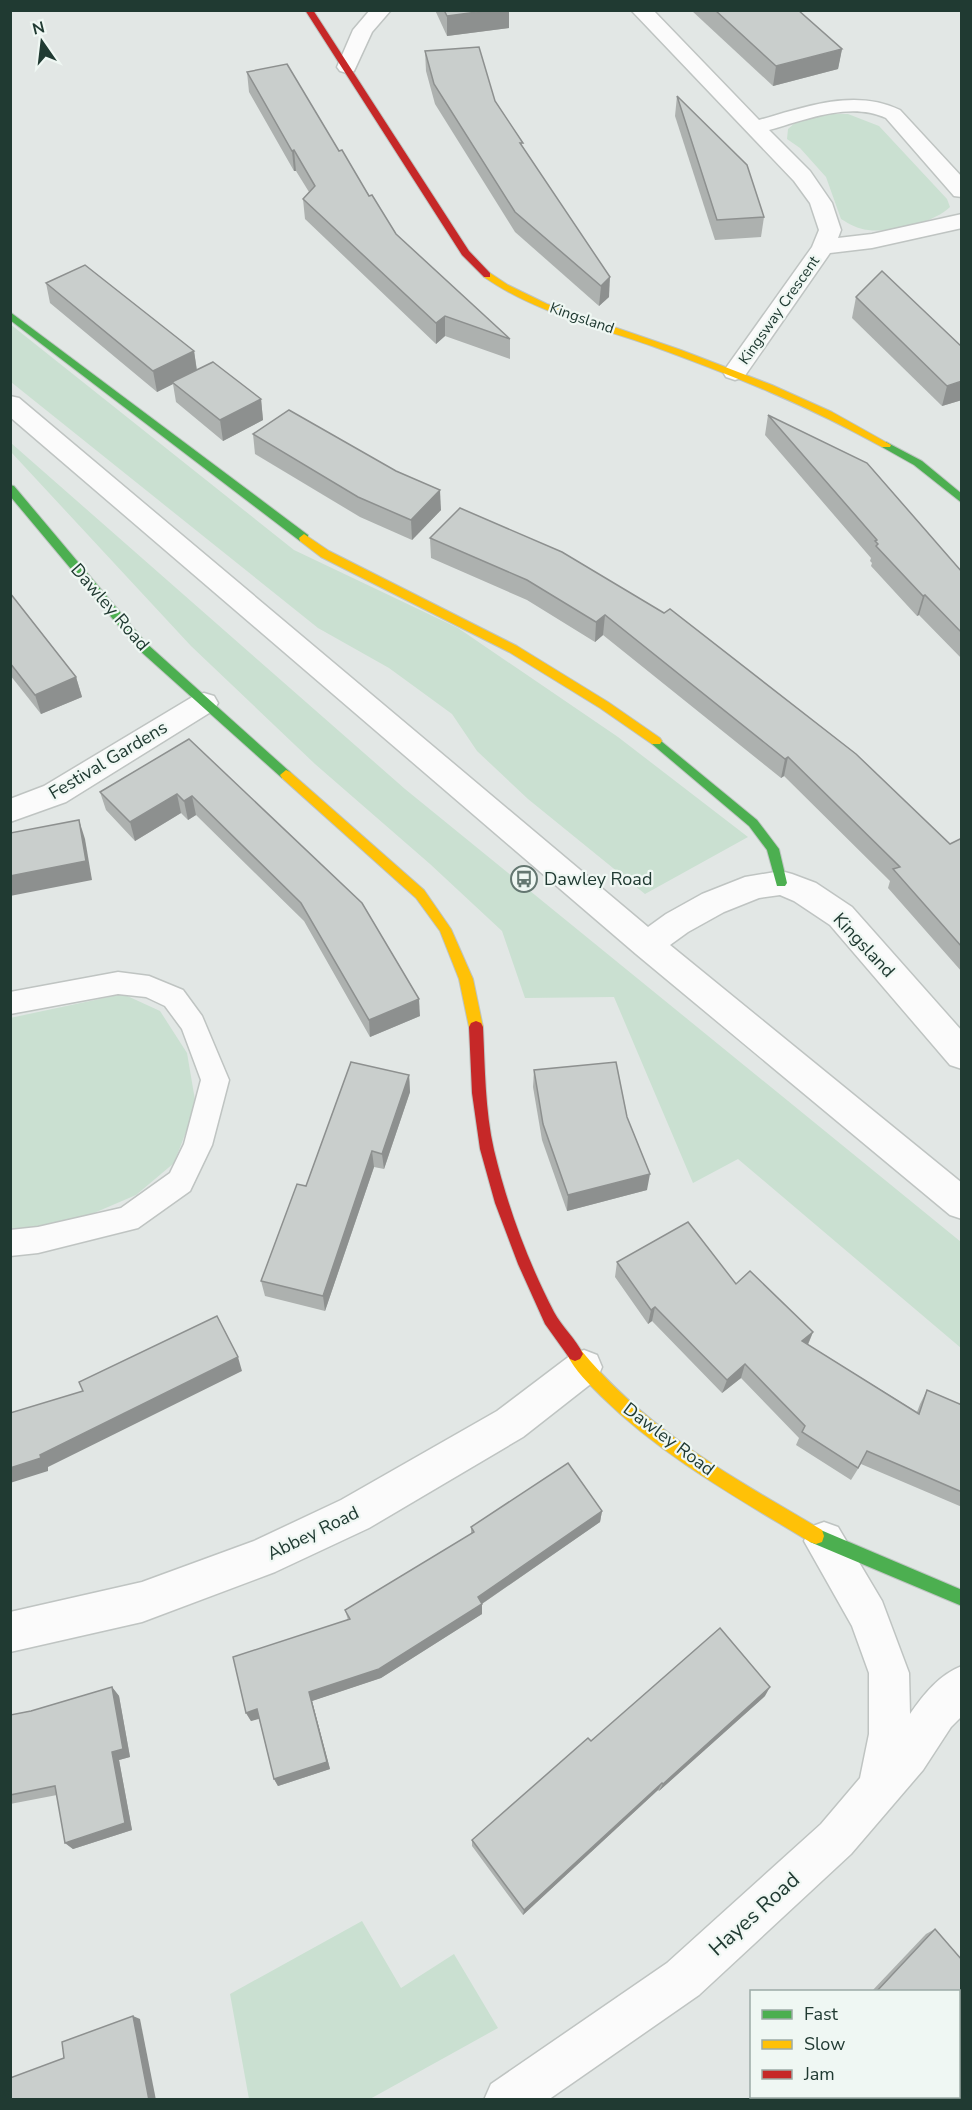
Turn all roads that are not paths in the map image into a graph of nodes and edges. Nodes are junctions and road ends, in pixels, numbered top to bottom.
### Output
1 (309, 10) edge
2 (381, 10) edge
3 (641, 10) edge
4 (347, 67) junction
5 (756, 127) junction
6 (962, 191) edge
7 (962, 220) edge
8 (823, 248) junction
9 (10, 315) edge
10 (735, 372) junction
11 (10, 404) edge
12 (10, 488) edge
13 (962, 500) edge
14 (204, 703) junction
15 (10, 811) edge
16 (781, 883) junction
17 (647, 945) junction
18 (10, 1003) edge
19 (962, 1055) edge
20 (962, 1204) edge
21 (10, 1243) edge
22 (584, 1367) junction
23 (824, 1541) junction
24 (962, 1598) edge
25 (10, 1632) edge
26 (962, 1686) edge
27 (879, 1788) junction
28 (507, 2100) edge

1 - 4 street, Kingsland
2 - 4 street
3 - 5 street, Kingsway Crescent
4 - 10 street, Kingsland
5 - 6 street
5 - 8 street, Kingsway Crescent
7 - 8 street, Kingsway Crescent
8 - 10 street, Kingsway Crescent
9 - 16 street
10 - 13 street, Kingsland
11 - 17 street
12 - 14 street, Dawley Road
14 - 15 street, Festival Gardens
14 - 22 street, Dawley Road
16 - 17 street
16 - 19 street, Kingsland
17 - 20 street
18 - 21 lane
22 - 23 street, Dawley Road
22 - 25 street, Abbey Road
23 - 24 street, Dawley Road
23 - 27 street
26 - 27 street, Hayes Road
27 - 28 street, Hayes Road

